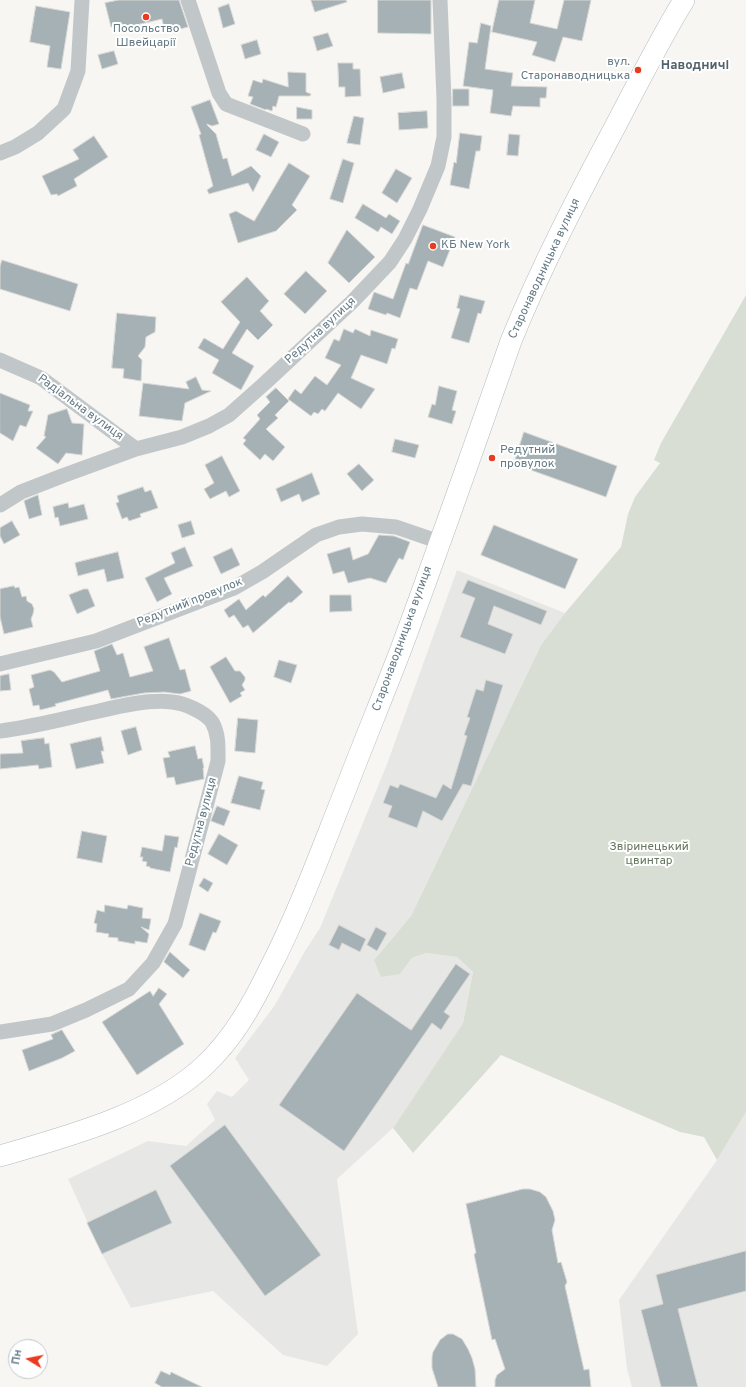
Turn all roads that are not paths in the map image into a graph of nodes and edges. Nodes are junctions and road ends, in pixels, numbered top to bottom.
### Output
1 (82, 0) edge
2 (188, 0) edge
3 (440, 0) edge
4 (684, 0) edge
5 (303, 134) dead end
6 (0, 153) edge
7 (0, 360) edge
8 (136, 449) junction
9 (0, 505) edge
10 (440, 542) junction
11 (0, 664) edge
12 (0, 731) edge
13 (0, 1032) edge
14 (0, 1156) edge

1 - 6 street
2 - 5 street
3 - 8 street, Редутна вулиця
4 - 10 main road, Старонаводницька вулиця
7 - 8 street, Радіальна вулиця
8 - 9 street, Редутна вулиця
10 - 11 street, Редутний провулок
10 - 14 main road, Старонаводницька вулиця
12 - 13 street, Редутна вулиця

